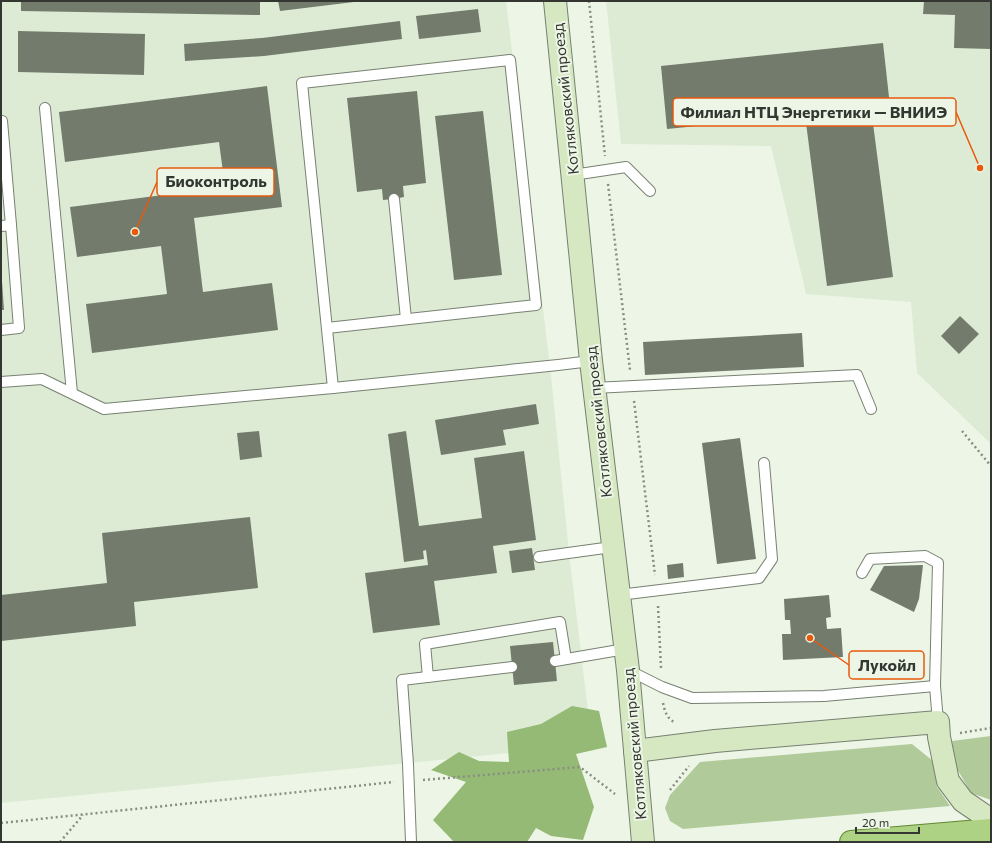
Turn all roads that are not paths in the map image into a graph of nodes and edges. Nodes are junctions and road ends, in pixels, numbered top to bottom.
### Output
1 (555, 1) edge
2 (44, 108) dead end
3 (1, 121) edge
4 (573, 175) junction
5 (650, 191) dead end
6 (394, 199) dead end
7 (6, 226) edge
8 (406, 319) junction
9 (327, 328) junction
10 (1, 330) edge
11 (591, 361) junction
12 (1, 382) edge
13 (333, 388) junction
14 (594, 388) junction
15 (72, 393) junction
16 (871, 408) dead end
17 (764, 463) dead end
18 (612, 547) junction
19 (540, 557) dead end
20 (862, 573) dead end
21 (619, 595) junction
22 (625, 649) junction
23 (566, 659) junction
24 (555, 661) dead end
25 (512, 667) dead end
26 (628, 670) junction
27 (428, 677) junction
28 (935, 686) junction
29 (938, 722) junction
30 (635, 751) junction
31 (991, 820) edge
32 (991, 830) edge
33 (411, 842) edge
34 (643, 842) edge
35 (851, 842) edge

1 - 4 main road, Котляковский проезд
2 - 15 lane
3 - 7 lane
4 - 5 lane
4 - 11 main road, Котляковский проезд
6 - 8 lane
7 - 10 lane
8 - 9 lane
8 - 9 lane
9 - 13 lane
11 - 13 lane
11 - 14 main road, Котляковский проезд
12 - 15 lane
13 - 15 lane
14 - 16 lane
14 - 18 main road, Котляковский проезд
17 - 21 lane
18 - 19 lane
18 - 21 main road, Котляковский проезд
20 - 28 lane
21 - 22 main road, Котляковский проезд
22 - 23 lane
22 - 26 main road, Котляковский проезд
23 - 24 lane
23 - 27 lane
25 - 27 lane
26 - 28 lane
26 - 30 main road, Котляковский проезд
27 - 33 lane
28 - 29 lane
29 - 30 main road
29 - 31 main road
30 - 34 main road, Котляковский проезд
32 - 35 main road

